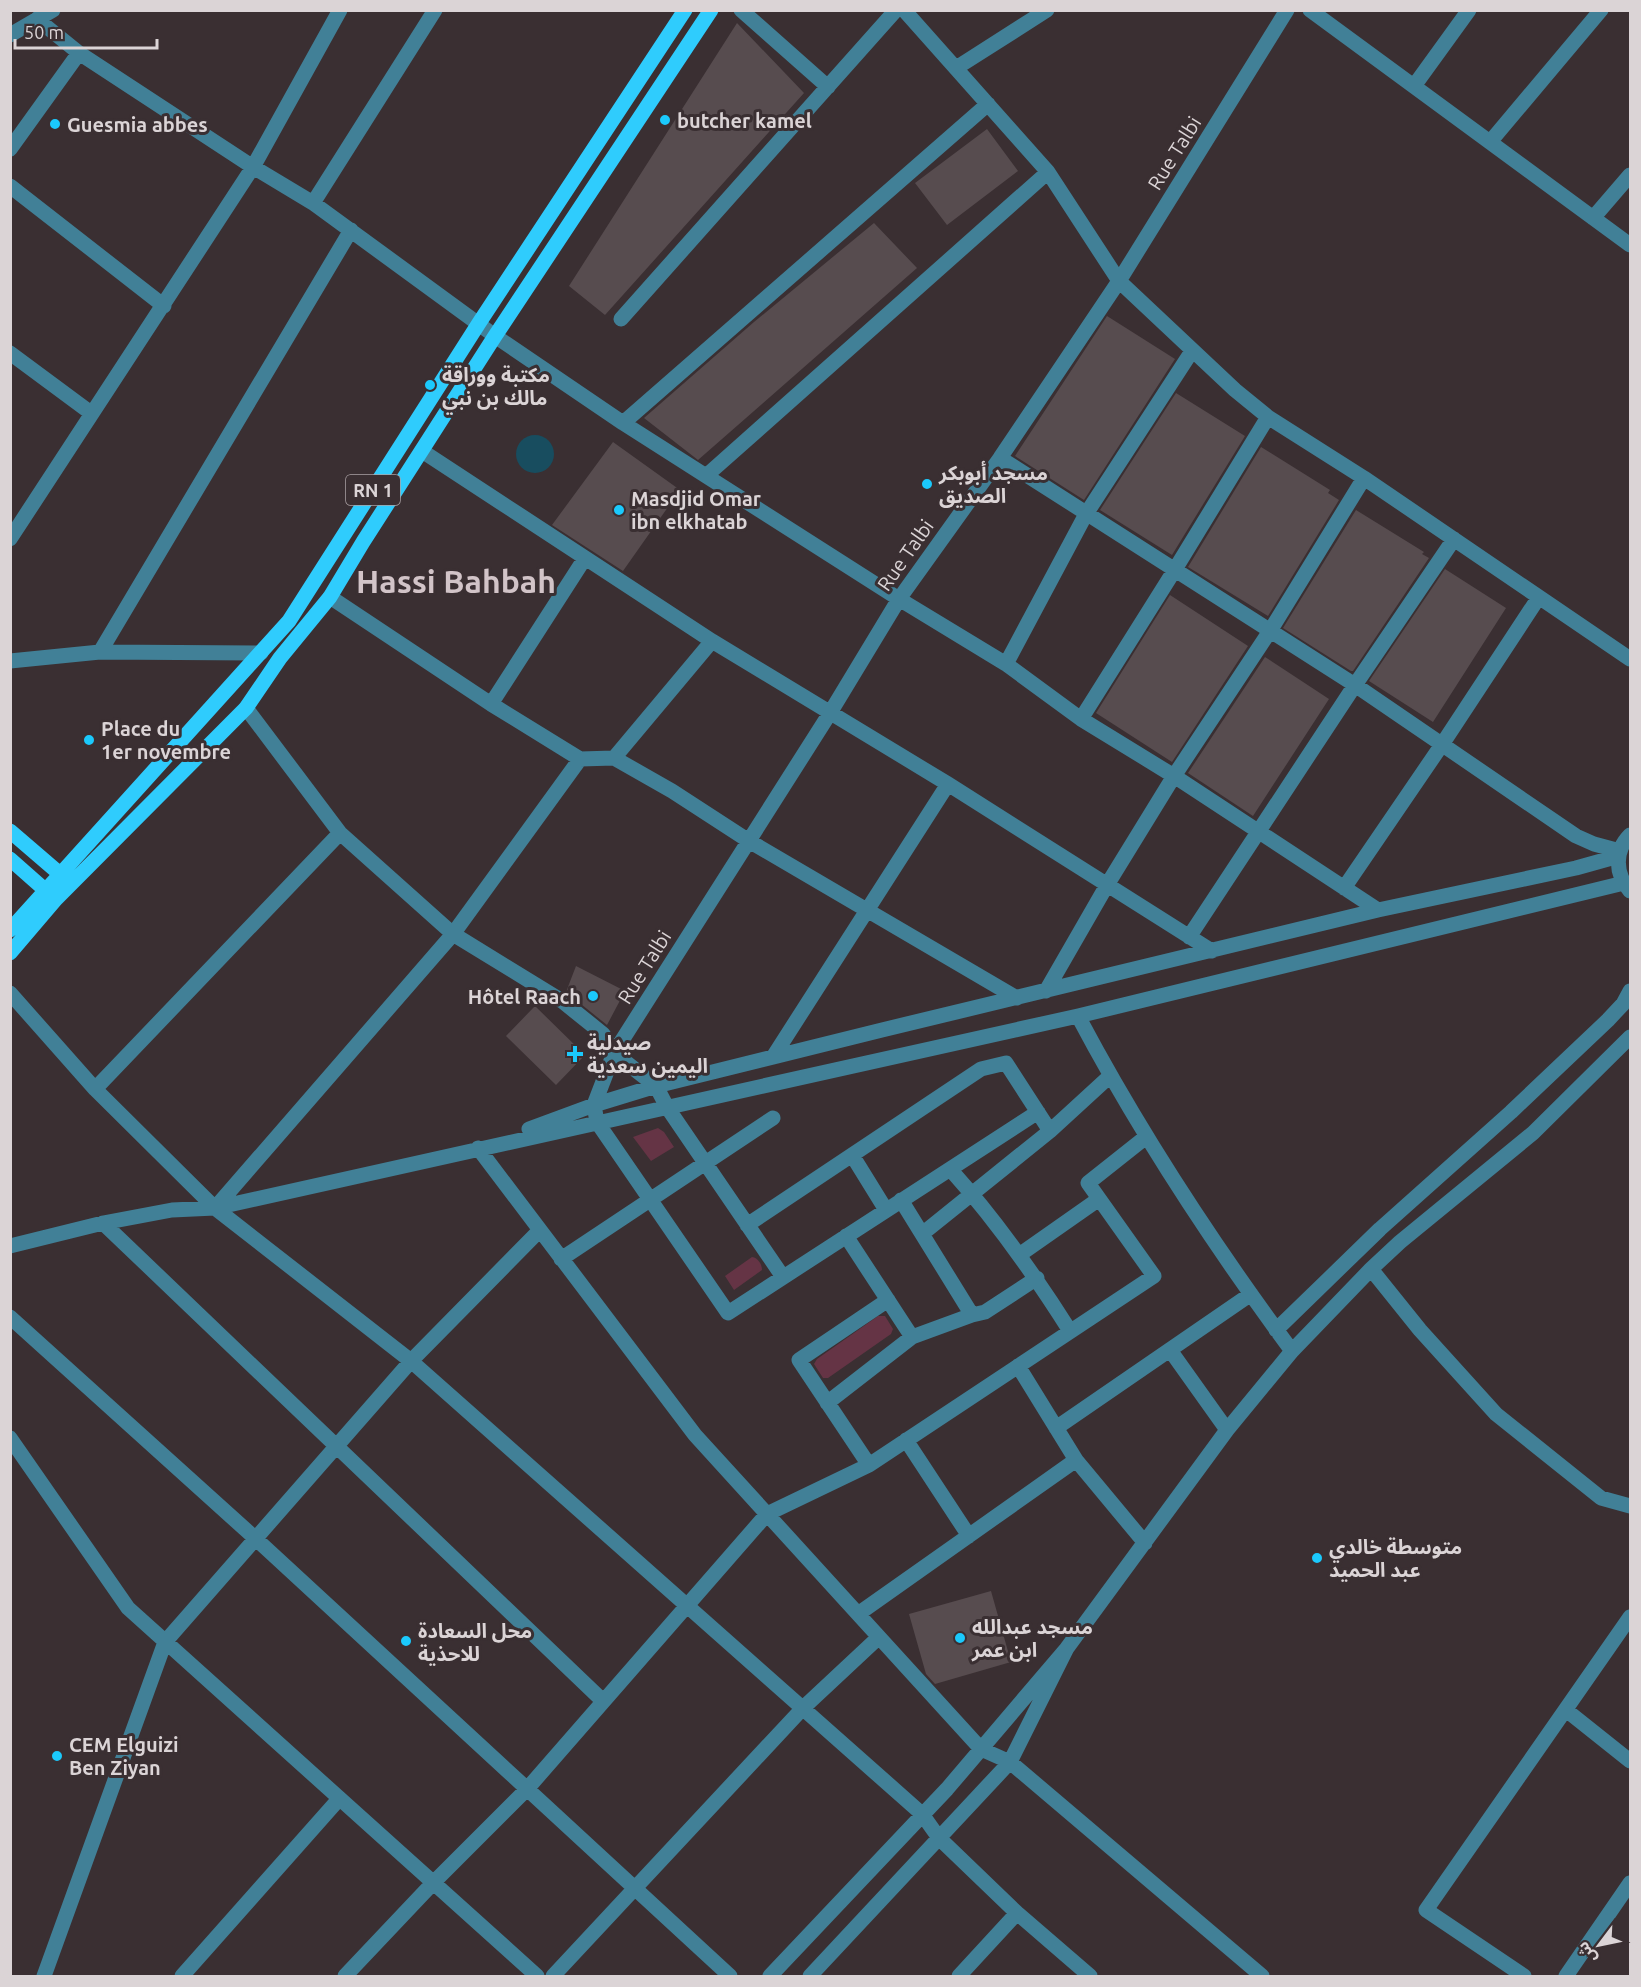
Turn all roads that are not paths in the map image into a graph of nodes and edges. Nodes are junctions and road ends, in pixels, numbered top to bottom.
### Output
1 (53, 10) edge
2 (340, 10) edge
3 (435, 10) edge
4 (685, 10) edge
5 (711, 10) edge
6 (741, 10) edge
7 (896, 10) edge
8 (904, 10) edge
9 (1047, 10) edge
10 (1287, 10) edge
11 (1310, 10) edge
12 (1469, 10) edge
13 (1601, 10) edge
14 (37, 20) junction
15 (10, 35) edge
16 (79, 53) junction
17 (956, 68) junction
18 (1414, 86) junction
19 (828, 87) junction
20 (988, 104) junction
21 (1490, 142) junction
22 (10, 149) edge
23 (253, 167) junction
24 (1047, 172) junction
25 (1630, 175) edge
26 (10, 186) edge
27 (313, 203) junction
28 (1593, 218) junction
29 (351, 230) junction
30 (1630, 245) edge
31 (1119, 281) junction
32 (164, 306) junction
33 (621, 319) dead end
34 (479, 323) junction
35 (495, 336) junction
36 (1192, 351) junction
37 (10, 353) edge
38 (91, 413) junction
39 (1268, 417) junction
40 (623, 423) junction
41 (423, 451) junction
42 (1000, 458) junction
43 (707, 475) junction
44 (1364, 478) junction
45 (1086, 514) junction
46 (10, 539) edge
47 (1454, 539) junction
48 (585, 558) junction
49 (1174, 571) junction
50 (330, 597) junction
51 (1539, 597) junction
52 (898, 599) junction
53 (1270, 631) junction
54 (712, 641) junction
55 (100, 652) junction
56 (261, 653) junction
57 (1630, 659) edge
58 (10, 661) edge
59 (1006, 664) junction
60 (1355, 685) junction
61 (491, 704) junction
62 (246, 708) junction
63 (830, 713) junction
64 (1081, 719) junction
65 (1443, 743) junction
66 (614, 758) junction
67 (580, 759) junction
68 (1174, 776) junction
69 (948, 784) junction
70 (10, 831) edge
71 (1259, 831) junction
72 (340, 833) junction
73 (1630, 835) edge
74 (1576, 836) junction
75 (749, 841) junction
76 (1619, 854) junction
77 (10, 859) edge
78 (1576, 868) junction
79 (67, 879) junction
80 (1107, 885) junction
81 (1627, 887) edge
82 (1344, 888) junction
83 (51, 895) junction
84 (867, 910) junction
85 (1378, 910) junction
86 (10, 930) edge
87 (453, 934) junction
88 (1190, 937) junction
89 (1212, 951) junction
90 (10, 952) edge
91 (1046, 991) junction
92 (1630, 991) edge
93 (10, 993) edge
94 (1017, 998) junction
95 (1078, 1016) junction
96 (1630, 1037) edge
97 (614, 1053) junction
98 (773, 1057) junction
99 (1110, 1076) junction
100 (656, 1086) junction
101 (95, 1089) junction
102 (594, 1105) junction
103 (667, 1107) junction
104 (1038, 1112) junction
105 (773, 1118) dead end
106 (597, 1122) junction
107 (1050, 1131) junction
108 (1146, 1137) junction
109 (478, 1148) junction
110 (852, 1155) junction
111 (705, 1164) junction
112 (950, 1169) junction
113 (973, 1194) junction
114 (1100, 1199) junction
115 (650, 1200) junction
116 (902, 1200) junction
117 (215, 1208) junction
118 (886, 1210) junction
119 (104, 1223) junction
120 (747, 1225) junction
121 (540, 1230) junction
122 (922, 1234) junction
123 (846, 1236) junction
124 (10, 1246) edge
125 (1019, 1255) junction
126 (561, 1259) junction
127 (1371, 1269) junction
128 (783, 1277) junction
129 (1037, 1278) junction
130 (1251, 1294) junction
131 (888, 1300) junction
132 (972, 1316) junction
133 (10, 1317) edge
134 (1276, 1330) junction
135 (1070, 1331) junction
136 (912, 1337) junction
137 (1170, 1350) junction
138 (1292, 1351) junction
139 (411, 1361) junction
140 (1018, 1366) junction
141 (827, 1403) junction
142 (1056, 1428) junction
143 (1227, 1430) junction
144 (10, 1438) edge
145 (906, 1440) junction
146 (336, 1447) junction
147 (1076, 1460) junction
148 (869, 1465) junction
149 (1630, 1506) edge
150 (767, 1514) junction
151 (969, 1536) junction
152 (256, 1539) junction
153 (1145, 1543) junction
154 (687, 1606) junction
155 (858, 1614) junction
156 (1630, 1617) edge
157 (879, 1637) junction
158 (165, 1642) junction
159 (1067, 1648) junction
160 (603, 1701) junction
161 (803, 1708) junction
162 (1566, 1710) junction
163 (981, 1749) junction
164 (1630, 1761) edge
165 (1010, 1762) junction
166 (527, 1789) junction
167 (339, 1798) junction
168 (922, 1814) junction
169 (939, 1838) junction
170 (433, 1883) junction
171 (1630, 1883) edge
172 (634, 1888) junction
173 (1017, 1913) junction
174 (44, 1977) edge
175 (182, 1977) edge
176 (345, 1977) edge
177 (537, 1977) edge
178 (553, 1977) edge
179 (730, 1977) edge
180 (771, 1977) edge
181 (810, 1977) edge
182 (959, 1977) edge
183 (1090, 1977) edge
184 (1262, 1977) edge
185 (1524, 1977) edge
186 (1566, 1977) edge

1 - 14 street
2 - 23 street
3 - 27 street
4 - 34 main road, RN 1
5 - 35 main road, RN 1
6 - 19 street
7 - 19 street
8 - 17 street
9 - 17 street
10 - 31 street, Rue Talbi
11 - 18 street
12 - 18 street
13 - 21 street
14 - 15 street
14 - 16 street
16 - 22 street
16 - 23 street
17 - 20 street
18 - 21 street
19 - 33 street
20 - 24 street
20 - 40 street
21 - 28 street
23 - 27 street
23 - 32 street
24 - 31 street
24 - 43 street
25 - 28 street
26 - 32 street
27 - 29 street
28 - 30 street
29 - 34 street
29 - 55 street
31 - 36 street
31 - 42 street, Rue Talbi
32 - 38 street
34 - 35 street
34 - 56 main road, RN 1
35 - 40 street
35 - 41 main road, RN 1
36 - 39 street
36 - 45 street
37 - 38 street
38 - 46 street
39 - 44 street
39 - 49 street
40 - 43 street
41 - 48 street
41 - 50 main road, RN 1
42 - 45 street
42 - 52 street, Rue Talbi
43 - 52 street
44 - 47 street
44 - 53 street
45 - 49 street
45 - 59 street
47 - 51 street
47 - 60 street
48 - 54 street
48 - 61 street
49 - 53 street
49 - 64 street
50 - 61 street
50 - 62 main road, RN 1
51 - 57 street
51 - 65 street
52 - 59 street
52 - 63 street, Rue Talbi
53 - 60 street
53 - 68 street
54 - 63 street
54 - 66 street
55 - 56 street
55 - 58 street
56 - 79 main road, RN 1
59 - 64 street
60 - 65 street
60 - 71 street
61 - 67 street
62 - 72 street
62 - 79 main road, RN 1
63 - 69 street
63 - 75 street, Rue Talbi
64 - 68 street
65 - 74 street
65 - 82 street
66 - 67 street
66 - 75 street
67 - 87 street
68 - 71 street
68 - 80 street
69 - 80 street
69 - 84 street
70 - 79 main road
71 - 82 street
71 - 88 street
72 - 87 street
72 - 101 street
73 - 76 street
74 - 76 street
74 - 78 street
75 - 84 street
75 - 97 street, Rue Talbi
76 - 78 street
76 - 81 street
77 - 83 main road
78 - 85 street
79 - 83 main road, RN 1
80 - 88 street
80 - 91 street
81 - 95 street
82 - 85 street
83 - 86 main road, RN 1
83 - 90 main road, RN 1
84 - 94 street
84 - 98 street
85 - 89 street
87 - 97 street
87 - 117 street
88 - 89 street
89 - 91 street
91 - 94 street
92 - 134 street
93 - 101 street
94 - 98 street
95 - 99 street
95 - 103 street
96 - 127 street
97 - 100 street
97 - 102 street, Rue Talbi
98 - 100 street
99 - 107 street
99 - 108 street
100 - 102 street
100 - 103 street
101 - 117 street
102 - 106 street
102 - 109 street
103 - 106 street
103 - 111 street
104 - 107 street
104 - 110 street
104 - 112 street
105 - 111 street
106 - 109 street
106 - 115 street
107 - 113 street
108 - 114 street
108 - 130 street
109 - 117 street
109 - 121 street
110 - 118 street
110 - 120 street
111 - 115 street
111 - 120 street
112 - 113 street
112 - 116 street
113 - 122 street
113 - 125 street
114 - 125 street
114 - 135 street
115 - 126 street
115 - 128 street
116 - 118 street
116 - 122 street
117 - 119 street
117 - 139 street
118 - 123 street
119 - 124 street
119 - 146 street
120 - 128 street
121 - 126 street
121 - 139 street
122 - 132 street
123 - 128 street
123 - 131 street
125 - 129 street
126 - 150 street
127 - 138 street
127 - 149 street
129 - 132 street
129 - 135 street
130 - 134 street
130 - 137 street
131 - 136 street
131 - 141 street
132 - 136 street
133 - 152 street
134 - 138 street
135 - 140 street
136 - 141 street
137 - 142 street
137 - 143 street
138 - 143 street
139 - 146 street
139 - 154 street
140 - 142 street
140 - 145 street
141 - 148 street
142 - 147 street
143 - 153 street
144 - 158 street
145 - 148 street
145 - 151 street
146 - 152 street
146 - 160 street
147 - 151 street
147 - 153 street
148 - 150 street
150 - 154 street
150 - 155 street
151 - 155 street
152 - 158 street
152 - 166 street
153 - 159 street
154 - 160 street
154 - 161 street
155 - 157 street
156 - 162 street
157 - 161 street
157 - 163 street
158 - 167 street
158 - 174 street
159 - 163 street
159 - 165 street
160 - 166 street
161 - 168 street
161 - 172 street
162 - 164 street
162 - 185 street
163 - 165 street
163 - 168 street
165 - 169 street
165 - 184 street
166 - 170 street
166 - 172 street
167 - 170 street
167 - 175 street
168 - 169 street
168 - 180 street
169 - 173 street
169 - 181 street
170 - 176 street
170 - 177 street
171 - 186 street
172 - 178 street
172 - 179 street
173 - 182 street
173 - 183 street

